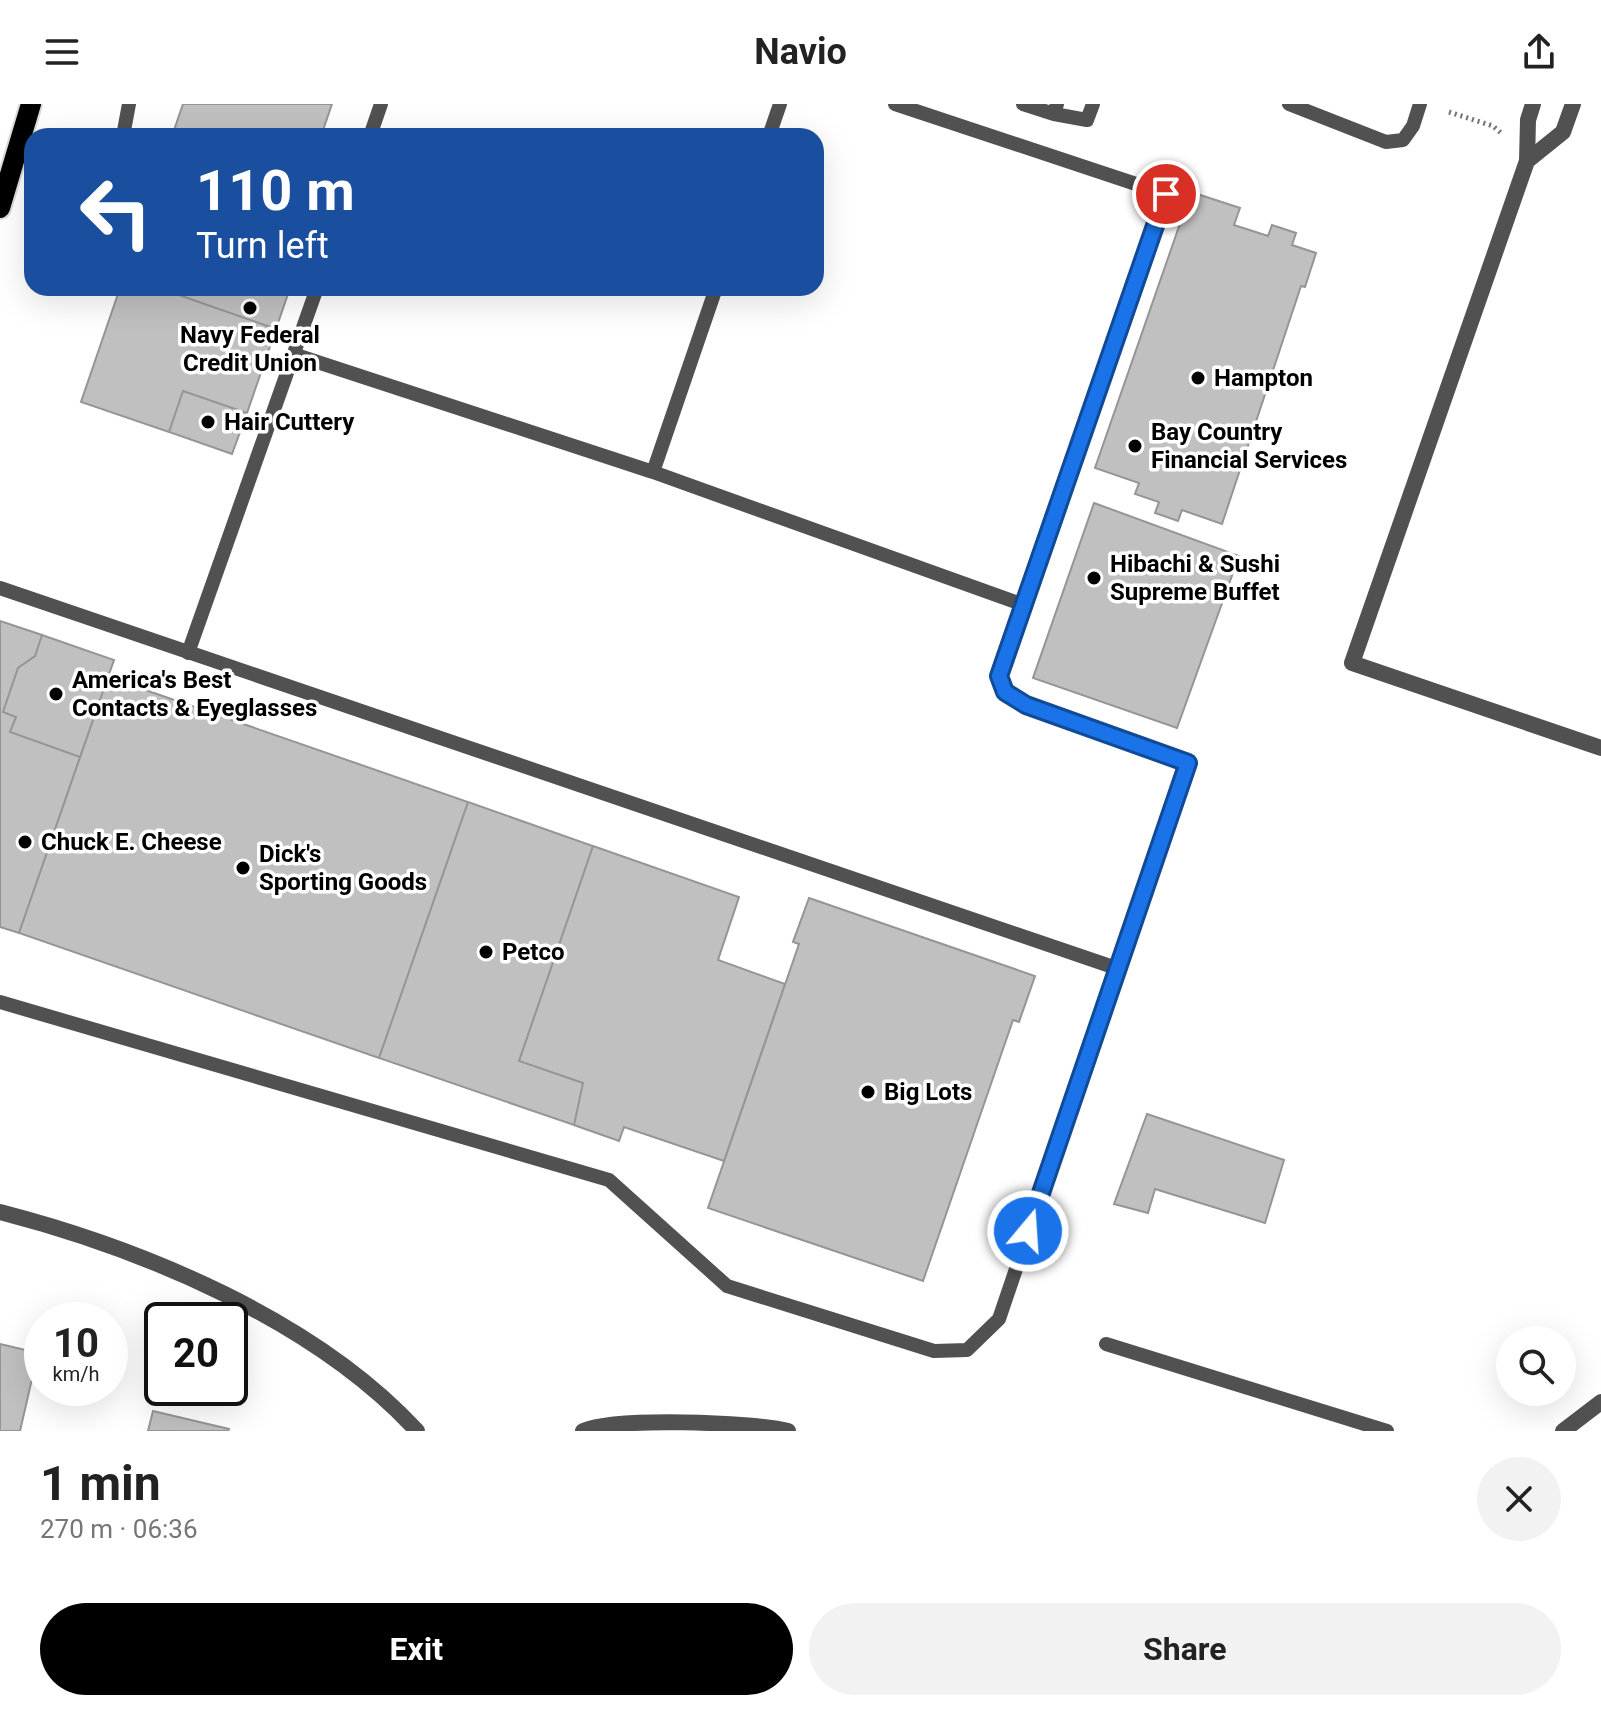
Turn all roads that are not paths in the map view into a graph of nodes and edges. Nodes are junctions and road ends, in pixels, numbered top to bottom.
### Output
1 (31, 104) edge
2 (129, 104) edge
3 (381, 104) edge
4 (780, 104) edge
5 (895, 104) edge
6 (1023, 104) edge
7 (1093, 104) edge
8 (1289, 104) edge
9 (1420, 104) edge
10 (1533, 104) edge
11 (1573, 104) edge
12 (1055, 109) edge
13 (28, 128) edge
14 (124, 128) edge
15 (373, 128) edge
16 (772, 128) edge
17 (24, 144) edge
18 (1527, 161) junction
19 (0, 208) edge
20 (314, 296) edge
21 (713, 296) edge
22 (293, 354) junction
23 (653, 472) junction
24 (0, 588) edge
25 (1021, 604) junction
26 (188, 653) junction
27 (1601, 748) edge
28 (1116, 968) junction
29 (0, 1002) edge
30 (0, 1212) edge
31 (1106, 1344) dead end
32 (1601, 1402) edge
33 (682, 1424) junction
34 (417, 1431) edge
35 (583, 1431) edge
36 (666, 1431) edge
37 (788, 1431) edge
38 (1387, 1431) edge
39 (1563, 1431) edge

1 - 13 main road
2 - 14 lane
3 - 15 lane
4 - 16 lane
5 - 25 lane
6 - 12 lane
7 - 12 lane
8 - 9 lane
10 - 18 street
11 - 18 street
17 - 19 main road
18 - 27 street
20 - 22 lane
21 - 23 lane
22 - 23 lane
22 - 26 lane
23 - 25 lane
24 - 26 lane
25 - 28 lane
26 - 28 lane
28 - 29 lane
30 - 34 street
31 - 38 lane
32 - 39 street
33 - 35 street
33 - 36 street
33 - 37 street

